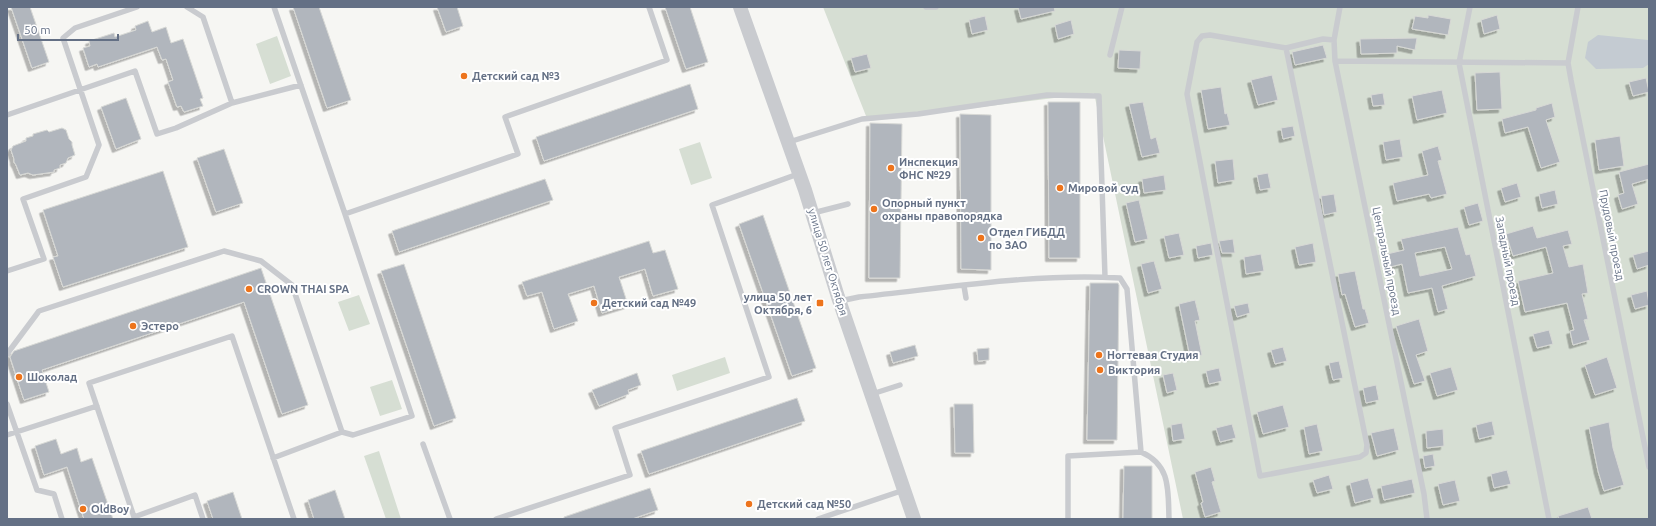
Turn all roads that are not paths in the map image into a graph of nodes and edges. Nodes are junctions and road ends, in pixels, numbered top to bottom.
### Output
1 (137, 7) edge
2 (187, 7) edge
3 (274, 7) edge
4 (649, 7) edge
5 (740, 7) edge
6 (926, 7) edge
7 (936, 7) edge
8 (1122, 7) edge
9 (1340, 7) edge
10 (1470, 7) edge
11 (1578, 7) edge
12 (1334, 40) junction
13 (1286, 48) junction
14 (1110, 55) dead end
15 (1335, 61) junction
16 (1459, 63) junction
17 (1568, 63) junction
18 (301, 85) junction
19 (80, 90) junction
20 (232, 103) junction
21 (7, 115) edge
22 (789, 142) junction
23 (799, 174) junction
24 (848, 204) dead end
25 (813, 213) junction
26 (345, 214) junction
27 (7, 271) edge
28 (1105, 277) junction
29 (964, 286) junction
30 (966, 298) dead end
31 (840, 301) junction
32 (7, 354) edge
33 (900, 385) dead end
34 (871, 394) junction
35 (7, 404) edge
36 (97, 406) junction
37 (17, 432) junction
38 (342, 432) junction
39 (7, 435) edge
40 (423, 444) dead end
41 (1141, 452) junction
42 (273, 458) junction
43 (1649, 467) edge
44 (904, 490) junction
45 (62, 519) edge
46 (203, 519) edge
47 (294, 519) edge
48 (450, 519) edge
49 (496, 519) edge
50 (818, 519) edge
51 (914, 519) edge
52 (1068, 519) edge
53 (1169, 519) edge
54 (1427, 519) edge
55 (1549, 519) edge

1 - 19 lane
2 - 20 lane
3 - 18 lane
4 - 26 lane
5 - 22 street, улица 50 лет Октября
6 - 7 lane
8 - 14 lane
9 - 12 lane, Центральный проезд
10 - 16 lane, Западный проезд
11 - 17 lane, Прудовый проезд
12 - 13 lane
12 - 15 lane, Центральный проезд
13 - 13 lane
15 - 16 lane
15 - 54 lane, Центральный проезд
16 - 17 lane
16 - 55 lane, Западный проезд
17 - 43 lane, Прудовый проезд
18 - 20 lane
18 - 26 lane
19 - 20 lane
19 - 21 lane
19 - 27 lane
22 - 23 street, улица 50 лет Октября
22 - 28 lane
23 - 25 street, улица 50 лет Октября
23 - 49 lane
24 - 25 lane
25 - 31 street, улица 50 лет Октября
26 - 38 lane
28 - 29 lane
28 - 41 lane
29 - 30 lane
29 - 31 lane
31 - 34 street, улица 50 лет Октября
32 - 38 lane
33 - 34 lane
34 - 44 street, улица 50 лет Октября
35 - 37 lane
36 - 37 lane
36 - 42 lane
36 - 46 lane
37 - 39 lane
37 - 45 lane
38 - 42 lane
40 - 48 lane
41 - 52 lane
41 - 53 lane
42 - 47 lane
44 - 50 lane
44 - 51 street, улица 50 лет Октября

